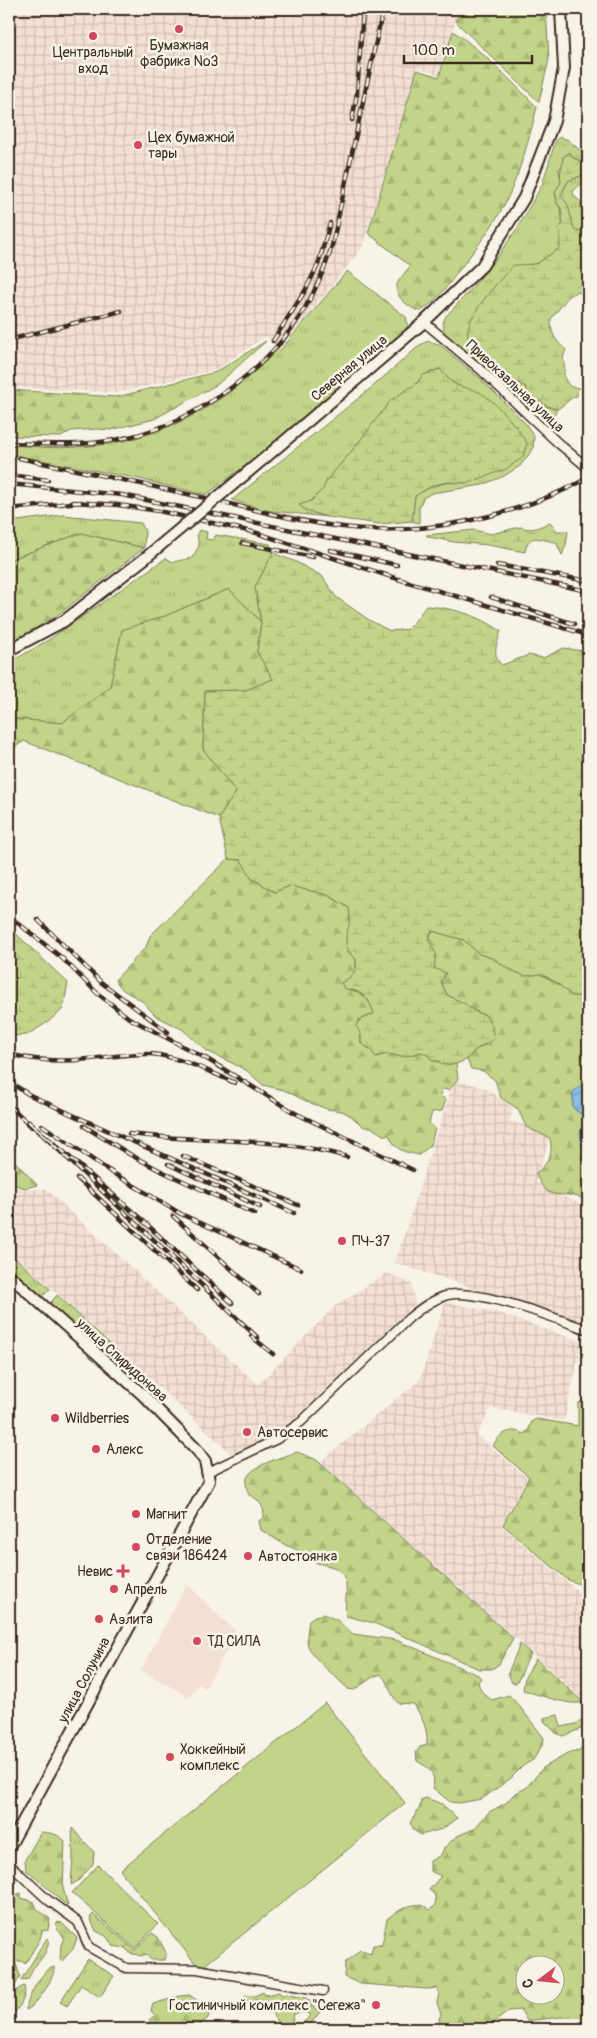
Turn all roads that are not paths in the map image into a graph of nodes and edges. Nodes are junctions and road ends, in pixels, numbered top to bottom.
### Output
1 (561, 9) edge
2 (424, 322) junction
3 (588, 468) edge
4 (9, 650) edge
5 (9, 1274) edge
6 (588, 1330) edge
7 (208, 1472) junction
8 (9, 1847) edge
9 (9, 1864) edge
10 (323, 1991) dead end

1 - 2 street, Северная улица
2 - 3 street, Привокзальная улица
2 - 4 street, Северная улица, bridge
5 - 7 street, улица Спиридонова
6 - 7 street
7 - 8 street, улица Солунина
9 - 10 street

